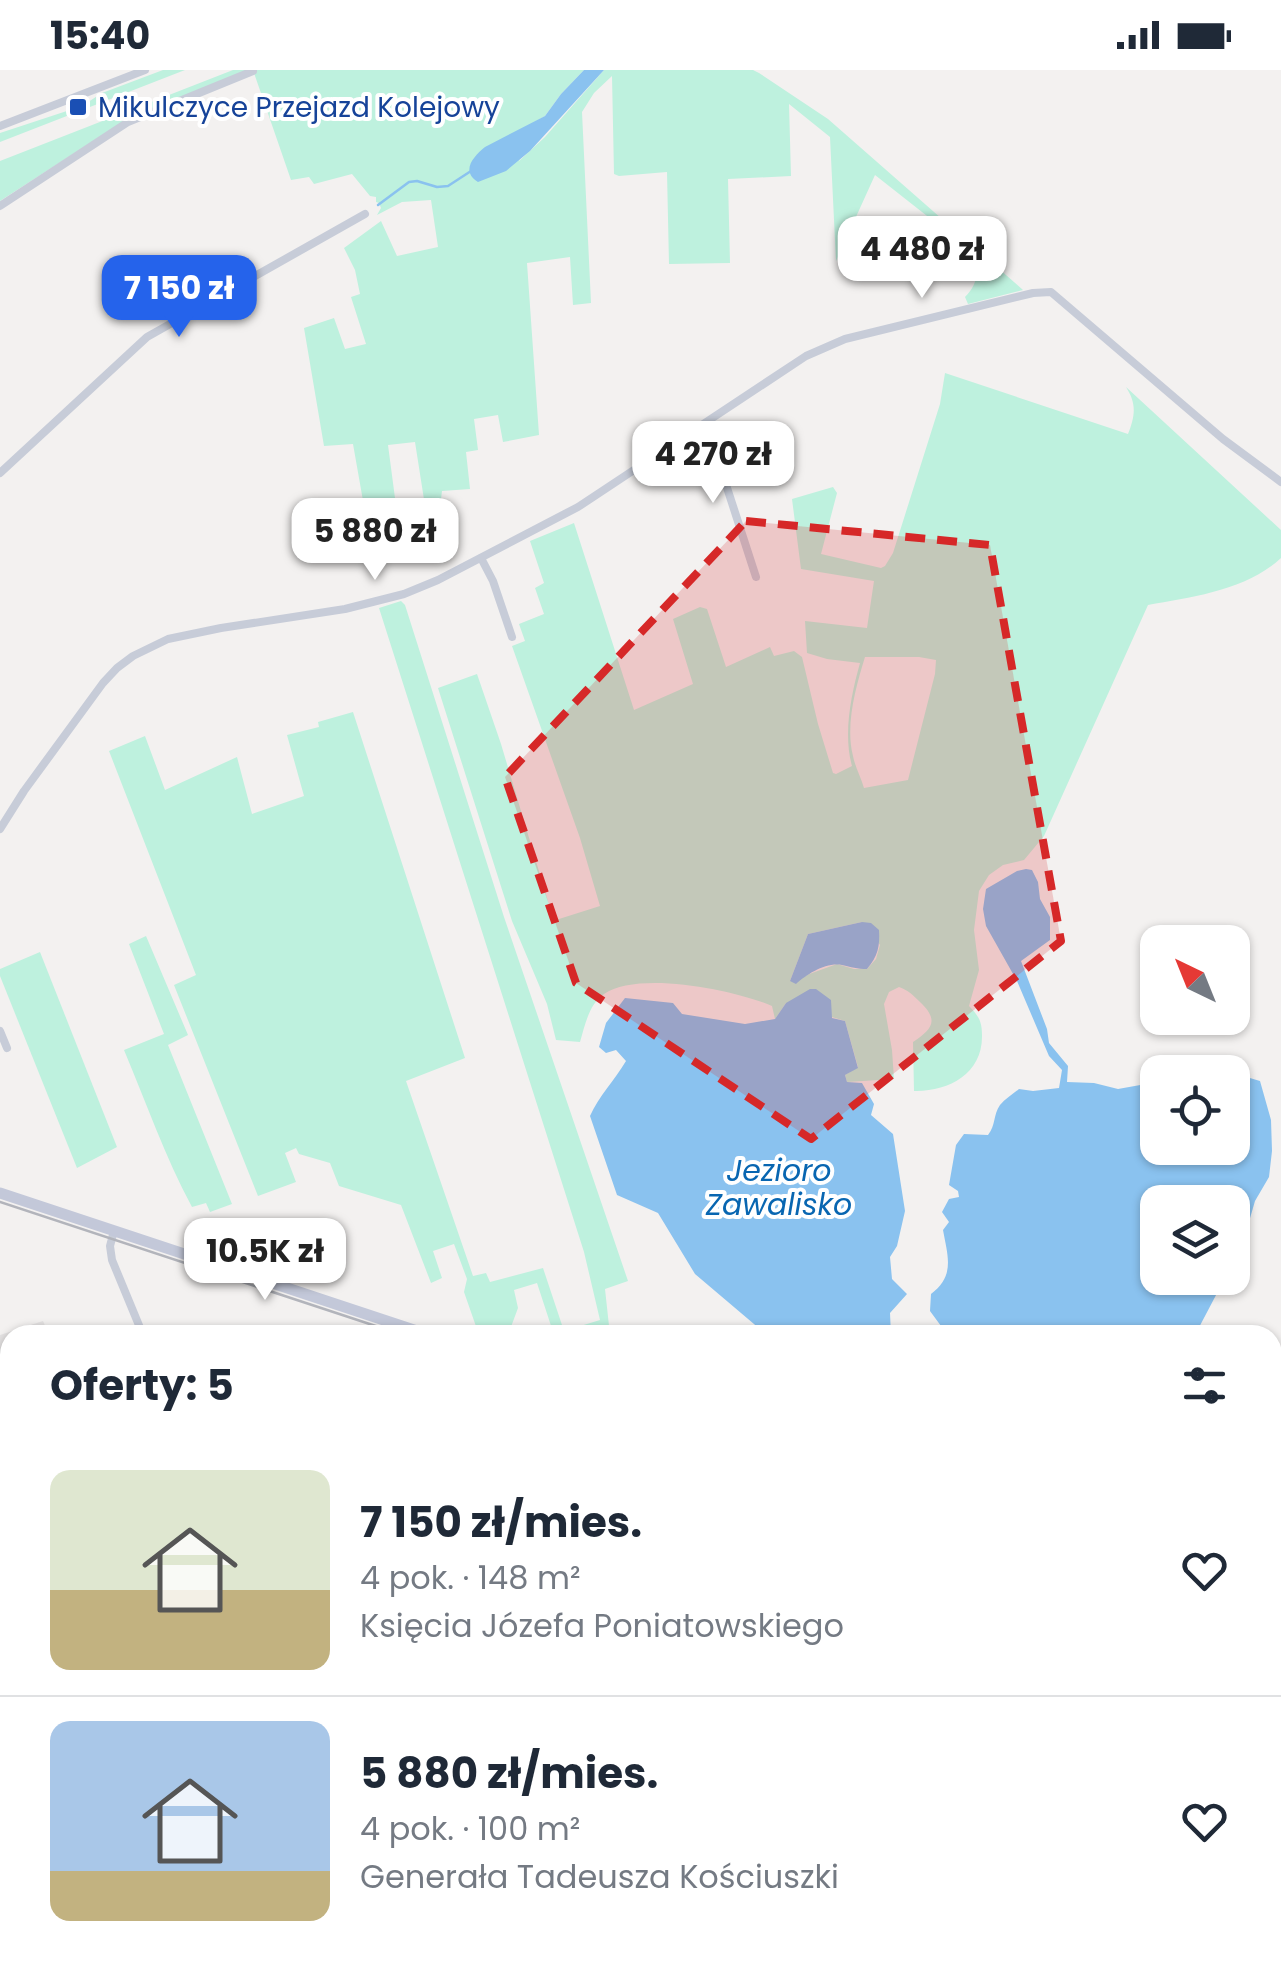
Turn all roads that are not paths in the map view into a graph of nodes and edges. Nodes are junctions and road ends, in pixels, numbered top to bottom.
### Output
1 (145, 70) edge
2 (253, 71) edge
3 (0, 126) edge
4 (0, 206) edge
5 (365, 214) dead end
6 (706, 423) junction
7 (0, 474) edge
8 (1277, 480) edge
9 (482, 558) junction
10 (756, 577) dead end
11 (512, 638) dead end
12 (0, 829) edge
13 (0, 1031) edge
14 (6, 1048) dead end
15 (0, 1193) edge
16 (114, 1231) junction
17 (139, 1325) edge
18 (399, 1325) edge

1 - 3 street
2 - 4 street
5 - 7 street
6 - 8 street
6 - 9 street
6 - 10 street
9 - 11 street
9 - 12 street
13 - 14 street
15 - 16 main road
16 - 17 street
16 - 18 main road

